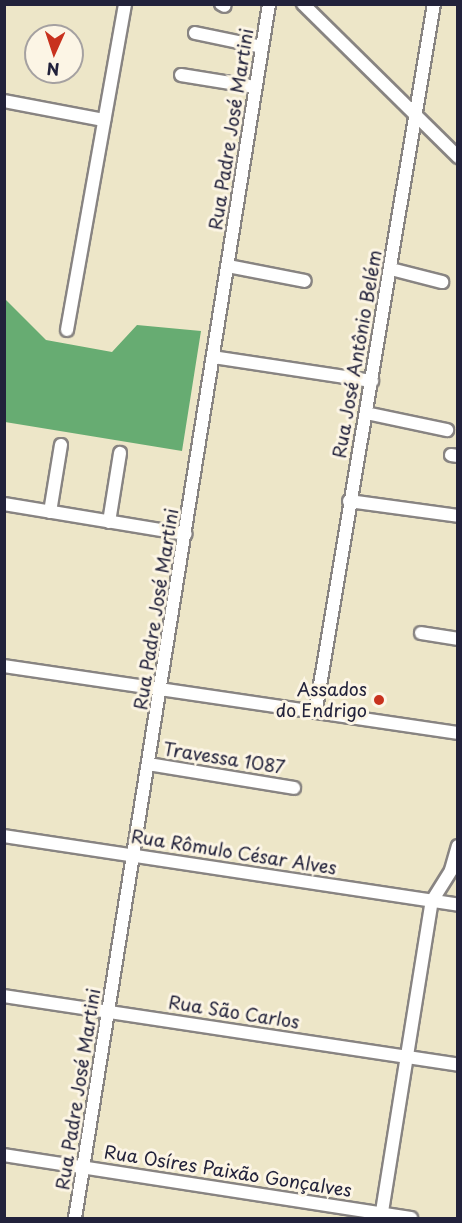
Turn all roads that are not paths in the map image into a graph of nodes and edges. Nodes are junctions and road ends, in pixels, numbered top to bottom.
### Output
1 (125, 4) edge
2 (269, 4) edge
3 (303, 4) edge
4 (434, 4) edge
5 (195, 33) dead end
6 (262, 47) junction
7 (181, 75) dead end
8 (255, 87) junction
9 (4, 101) edge
10 (416, 114) junction
11 (104, 120) junction
12 (458, 157) edge
13 (228, 266) junction
14 (391, 269) junction
15 (305, 281) dead end
16 (442, 282) dead end
17 (67, 330) dead end
18 (213, 357) junction
19 (372, 381) junction
20 (366, 413) junction
21 (447, 430) dead end
22 (62, 445) dead end
23 (120, 453) dead end
24 (349, 501) junction
25 (4, 504) edge
26 (50, 512) junction
27 (458, 516) edge
28 (109, 522) junction
29 (186, 534) junction
30 (421, 633) dead end
31 (458, 639) edge
32 (4, 666) edge
33 (163, 689) junction
34 (316, 709) junction
35 (458, 733) edge
36 (148, 764) junction
37 (294, 788) dead end
38 (4, 836) edge
39 (458, 846) edge
40 (133, 855) junction
41 (432, 901) junction
42 (458, 905) edge
43 (4, 996) edge
44 (108, 1011) junction
45 (409, 1058) junction
46 (458, 1065) edge
47 (4, 1155) edge
48 (84, 1167) junction
49 (381, 1216) edge
50 (75, 1218) edge
51 (411, 1218) edge

1 - 11 street
2 - 6 street, Rua Padre José Martini
3 - 10 street
4 - 10 street, Rua José Antônio Belém
5 - 6 street
6 - 8 street, Rua Padre José Martini
7 - 8 street
8 - 13 street, Rua Padre José Martini
9 - 11 street
10 - 12 street
10 - 14 street, Rua José Antônio Belém
11 - 17 street
13 - 15 street
13 - 18 street, Rua Padre José Martini
14 - 16 street
14 - 19 street, Rua José Antônio Belém
18 - 19 street
18 - 29 street, Rua Padre José Martini
19 - 20 street, Rua José Antônio Belém
20 - 21 street
20 - 24 street, Rua José Antônio Belém
22 - 26 street
23 - 28 street
24 - 27 street
24 - 34 street, Rua José Antônio Belém
25 - 26 street
26 - 28 street
28 - 29 street
29 - 33 street, Rua Padre José Martini
30 - 31 street
32 - 33 street
33 - 34 street
33 - 36 street, Rua Padre José Martini
34 - 35 street
36 - 37 street, Travessa 1087
36 - 40 street, Rua Padre José Martini
38 - 40 street, Rua Rômulo César Alves
39 - 41 street
40 - 41 street, Rua Rômulo César Alves
40 - 44 street, Rua Padre José Martini
41 - 42 street, Rua Rômulo César Alves
41 - 45 street
43 - 44 street, Rua São Carlos
44 - 45 street, Rua São Carlos
44 - 48 street, Rua Padre José Martini
45 - 46 street, Rua São Carlos
45 - 49 street
47 - 48 street, Rua Osíres Paixão Gonçalves
48 - 49 street, Rua Osíres Paixão Gonçalves
48 - 50 street, Rua Padre José Martini
49 - 51 street, Rua Osíres Paixão Gonçalves

